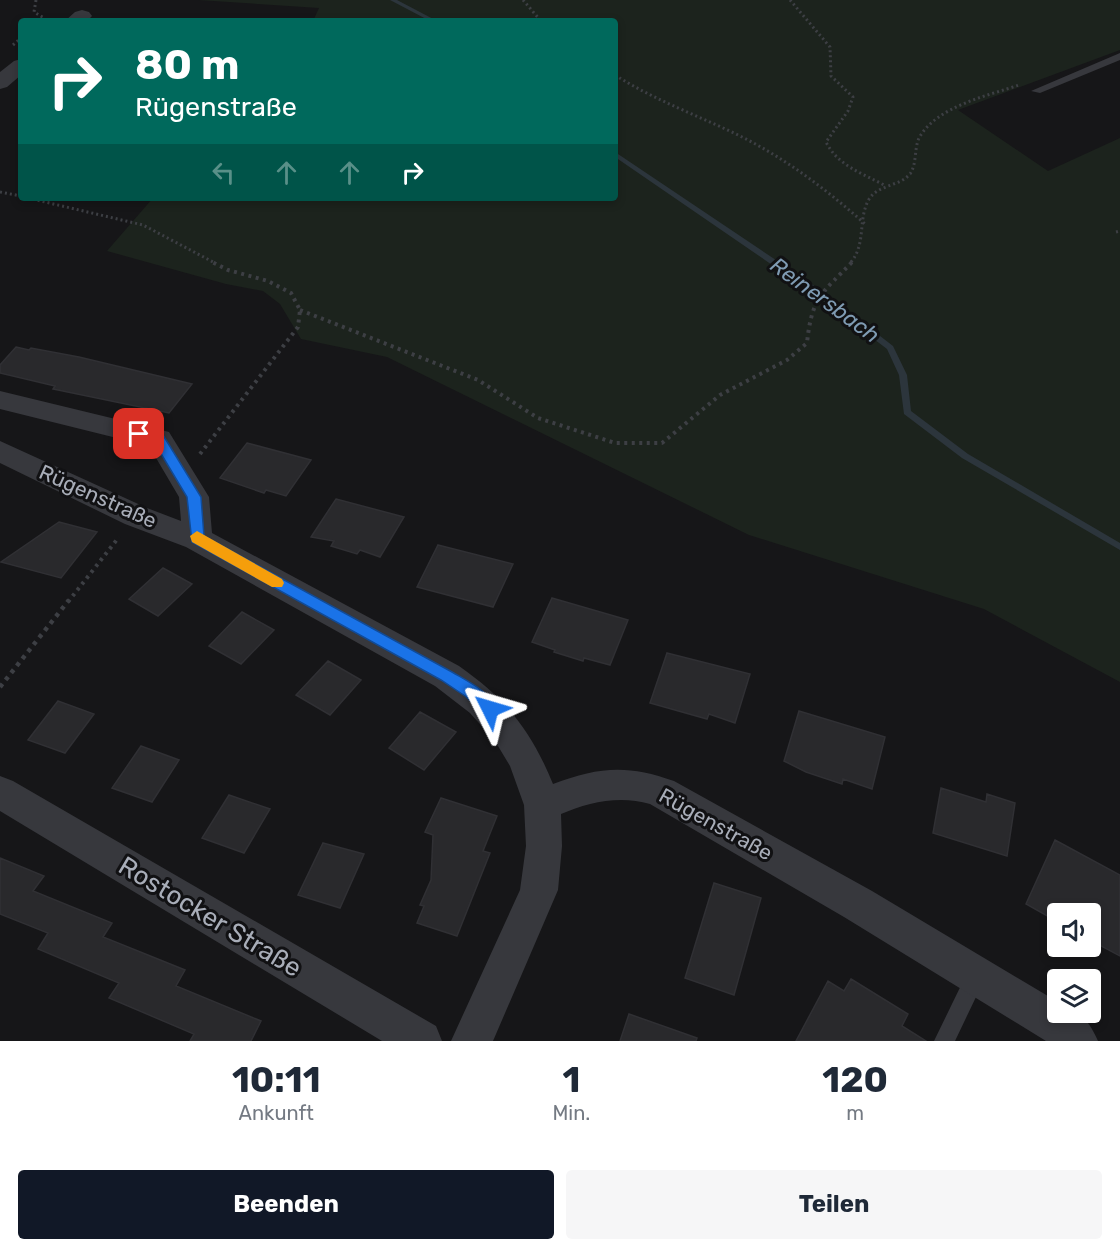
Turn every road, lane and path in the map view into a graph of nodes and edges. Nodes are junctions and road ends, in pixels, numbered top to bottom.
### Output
1 (36, 0) edge
2 (522, 0) edge
3 (790, 0) edge
4 (44, 18) edge
5 (538, 18) edge
6 (1120, 56) edge
7 (18, 68) edge
8 (618, 76) edge
9 (0, 83) edge
10 (1025, 83) dead end
11 (1036, 91) dead end
12 (884, 186) junction
13 (0, 192) edge
14 (18, 195) edge
15 (41, 201) edge
16 (865, 224) junction
17 (300, 310) junction
18 (0, 400) edge
19 (0, 451) edge
20 (177, 467) junction
21 (136, 516) junction
22 (197, 538) junction
23 (0, 687) edge
24 (0, 792) edge
25 (542, 805) junction
26 (976, 976) junction
27 (421, 1041) edge
28 (472, 1041) edge
29 (944, 1041) edge
30 (1077, 1041) edge

1 - 4 path
2 - 5 path
3 - 12 path
6 - 11 lane
7 - 9 street
8 - 16 path
10 - 12 path
12 - 16 path
13 - 14 path
15 - 17 path
16 - 17 path
17 - 20 path
18 - 20 street
19 - 21 street, Rügenstraße
20 - 22 street
21 - 22 street, Rügenstraße
21 - 23 path
22 - 25 street, Rügenstraße
24 - 27 street, Rostocker Straße
25 - 26 street, Rügenstraße
25 - 28 street
26 - 29 lane
26 - 30 street, Rügenstraße

